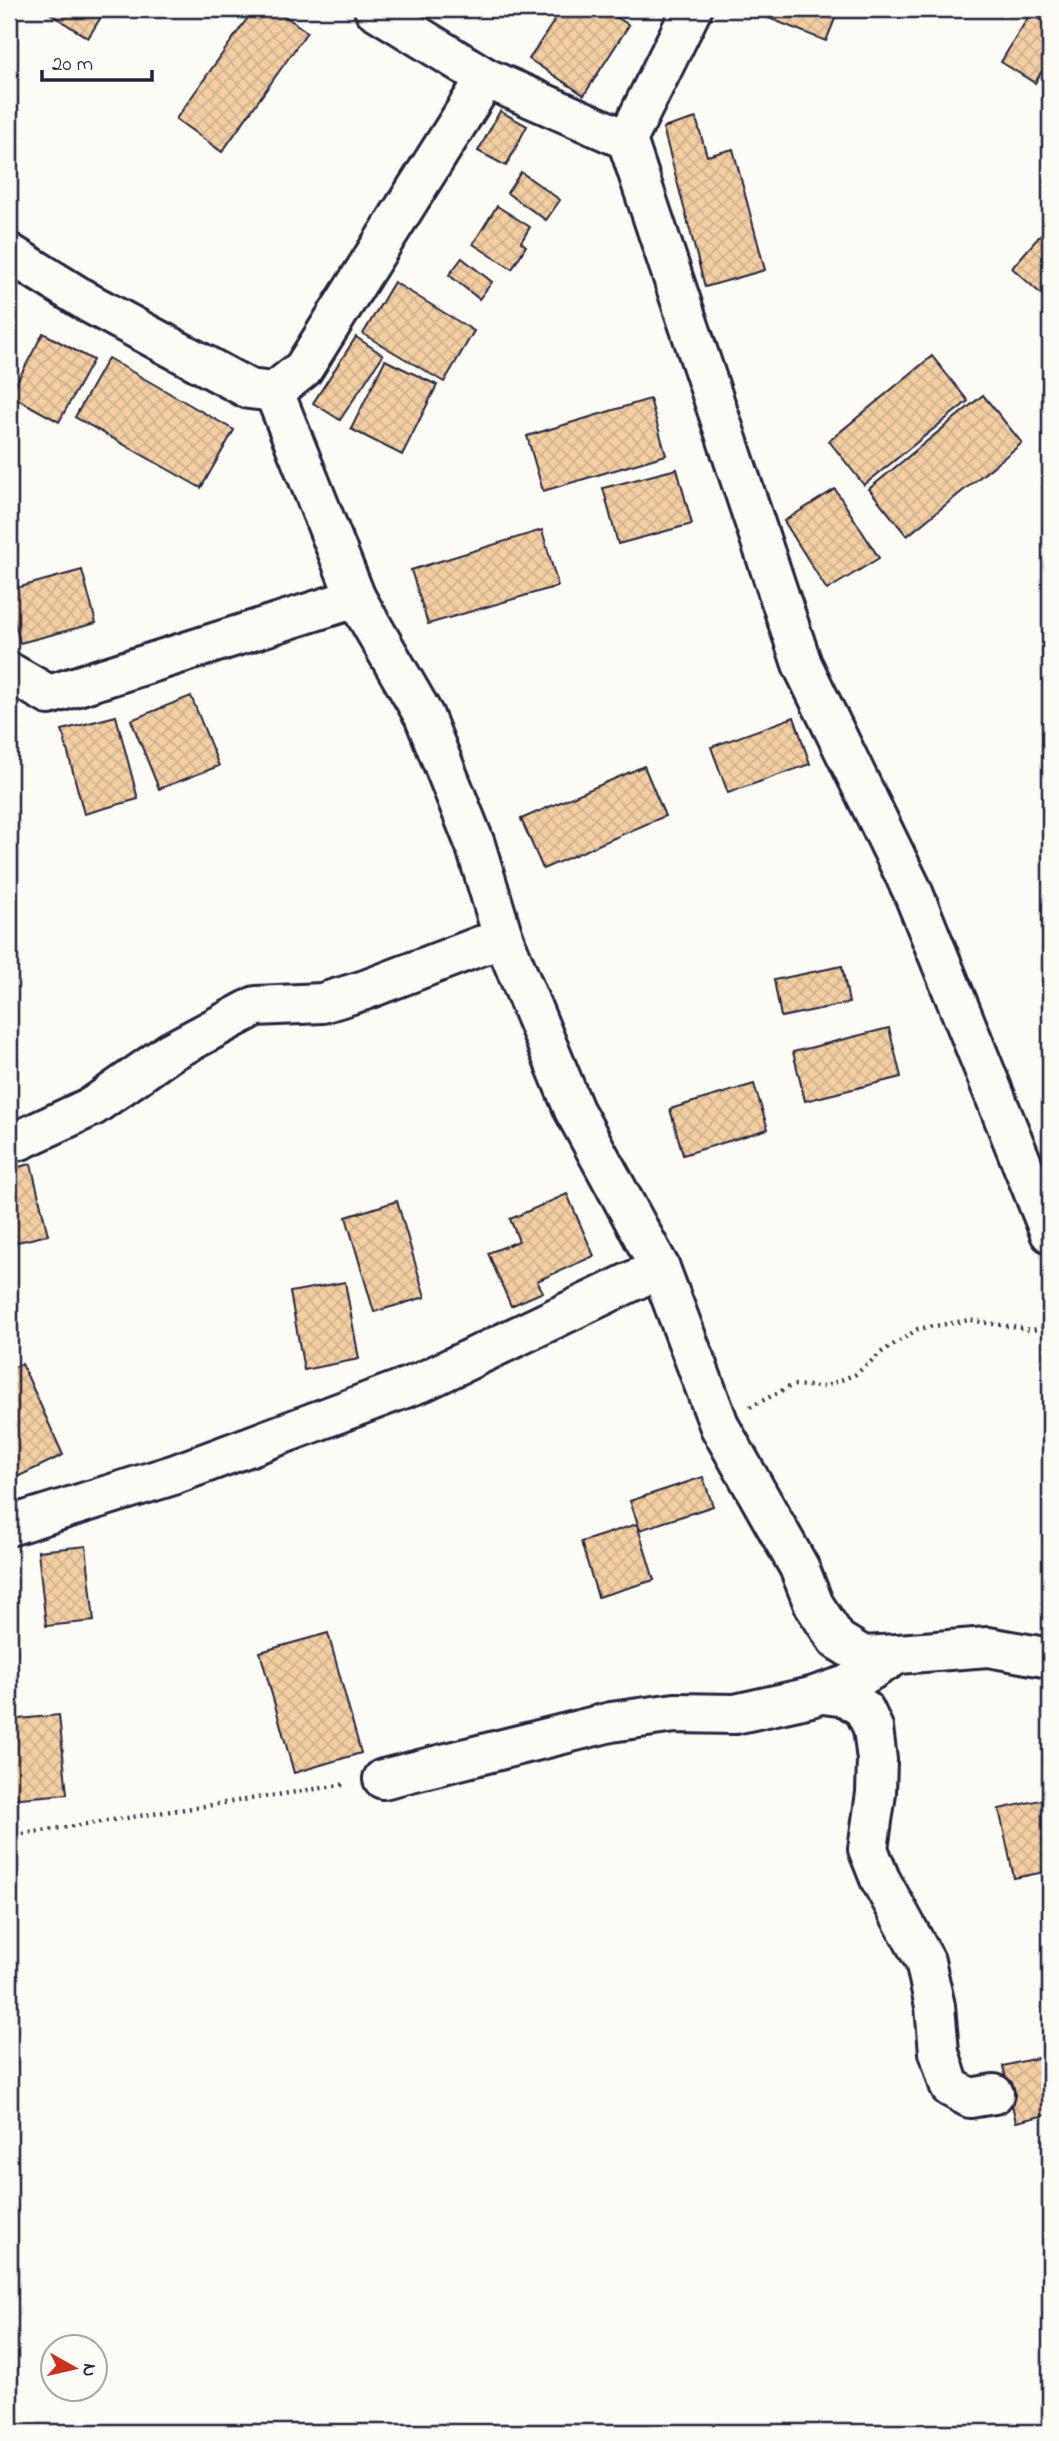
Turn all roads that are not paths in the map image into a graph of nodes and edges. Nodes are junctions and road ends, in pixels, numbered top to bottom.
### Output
1 (374, 9) edge
2 (692, 9) edge
3 (486, 78) junction
4 (627, 140) junction
5 (9, 253) edge
6 (274, 392) junction
7 (356, 598) junction
8 (9, 672) edge
9 (504, 940) junction
10 (9, 1142) edge
11 (1050, 1233) edge
12 (660, 1268) junction
13 (9, 1526) edge
14 (898, 1654) junction
15 (1050, 1658) edge
16 (823, 1694) junction
17 (383, 1779) road end
18 (994, 2094) dead end

1 - 3 street
2 - 4 street
3 - 4 street
3 - 6 street
4 - 11 street
5 - 6 street
6 - 7 street
7 - 8 street
7 - 9 street
9 - 10 street
9 - 12 street
12 - 13 street
12 - 14 street
14 - 15 street
14 - 16 street
16 - 17 street
16 - 18 street

